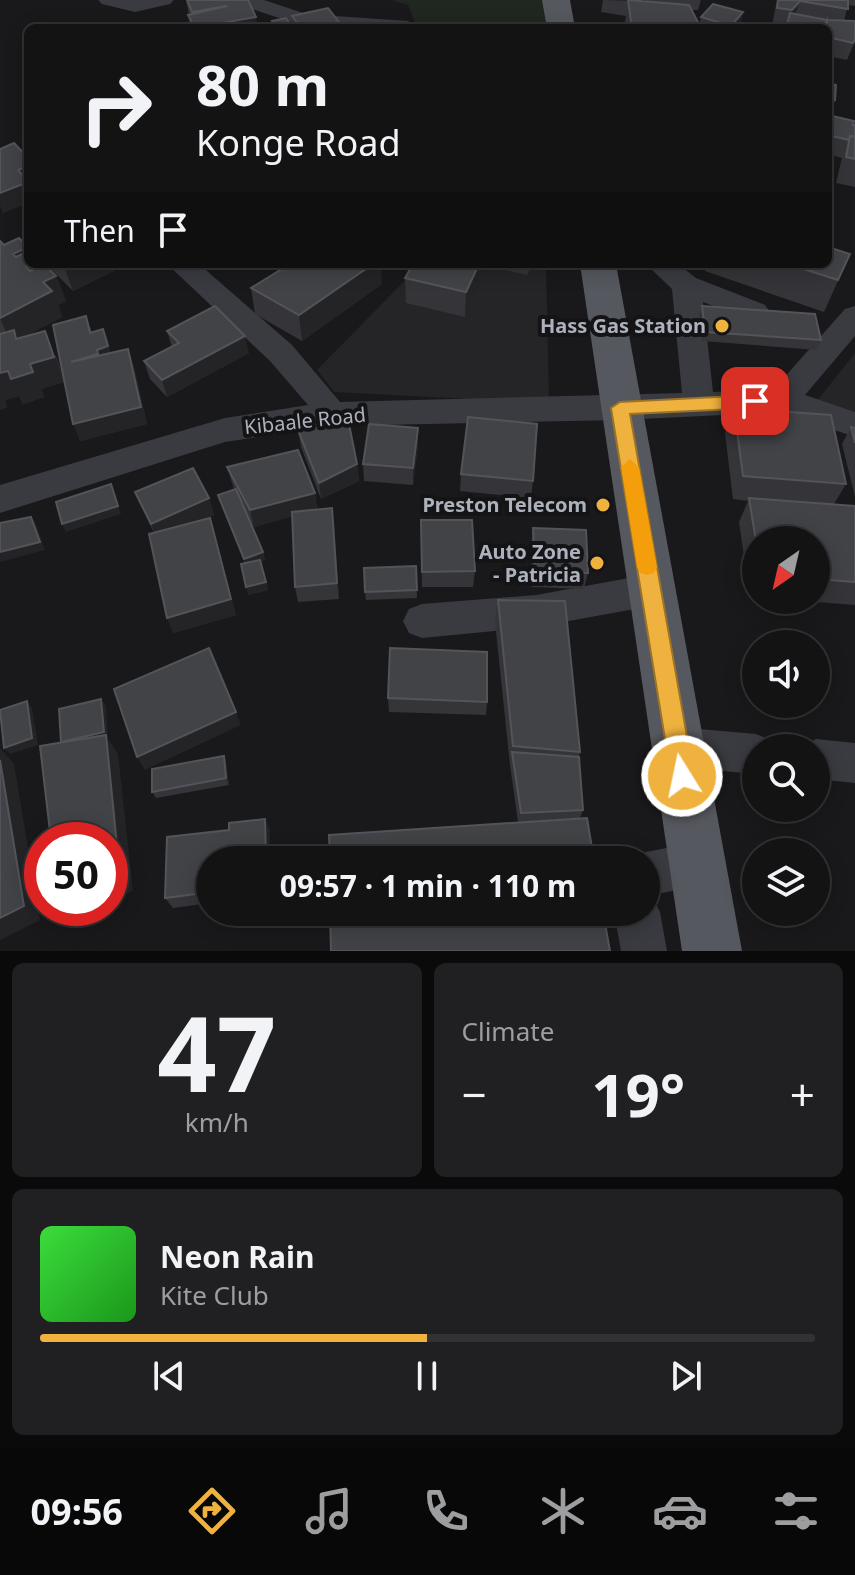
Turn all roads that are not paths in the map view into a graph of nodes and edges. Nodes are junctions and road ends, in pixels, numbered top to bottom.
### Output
1 (109, 0) edge
2 (163, 0) edge
3 (243, 0) edge
4 (556, 0) edge
5 (356, 24) edge
6 (560, 24) edge
7 (186, 268) edge
8 (599, 268) edge
9 (665, 268) edge
10 (686, 285) junction
11 (755, 312) edge
12 (855, 316) edge
13 (783, 400) junction
14 (699, 404) junction
15 (620, 408) junction
16 (331, 414) junction
17 (855, 425) edge
18 (0, 499) edge
19 (651, 590) junction
20 (422, 621) dead end
21 (677, 747) junction
22 (742, 753) edge
23 (830, 760) edge
24 (855, 763) edge
25 (697, 864) junction
26 (660, 871) edge
27 (640, 926) edge
28 (644, 951) edge
29 (712, 951) edge

1 - 2 street
3 - 5 street
4 - 6 main road
7 - 16 street
8 - 15 main road
9 - 10 street
10 - 11 street
10 - 14 street
12 - 13 street
13 - 14 street, Kibaale Road
13 - 17 street
14 - 15 street, Kibaale Road
15 - 16 street, Kibaale Road
15 - 19 main road
16 - 18 street, Kibaale Road
19 - 20 street
19 - 21 main road
21 - 22 street
21 - 25 main road
23 - 24 street
25 - 26 street
25 - 29 main road
27 - 28 street

